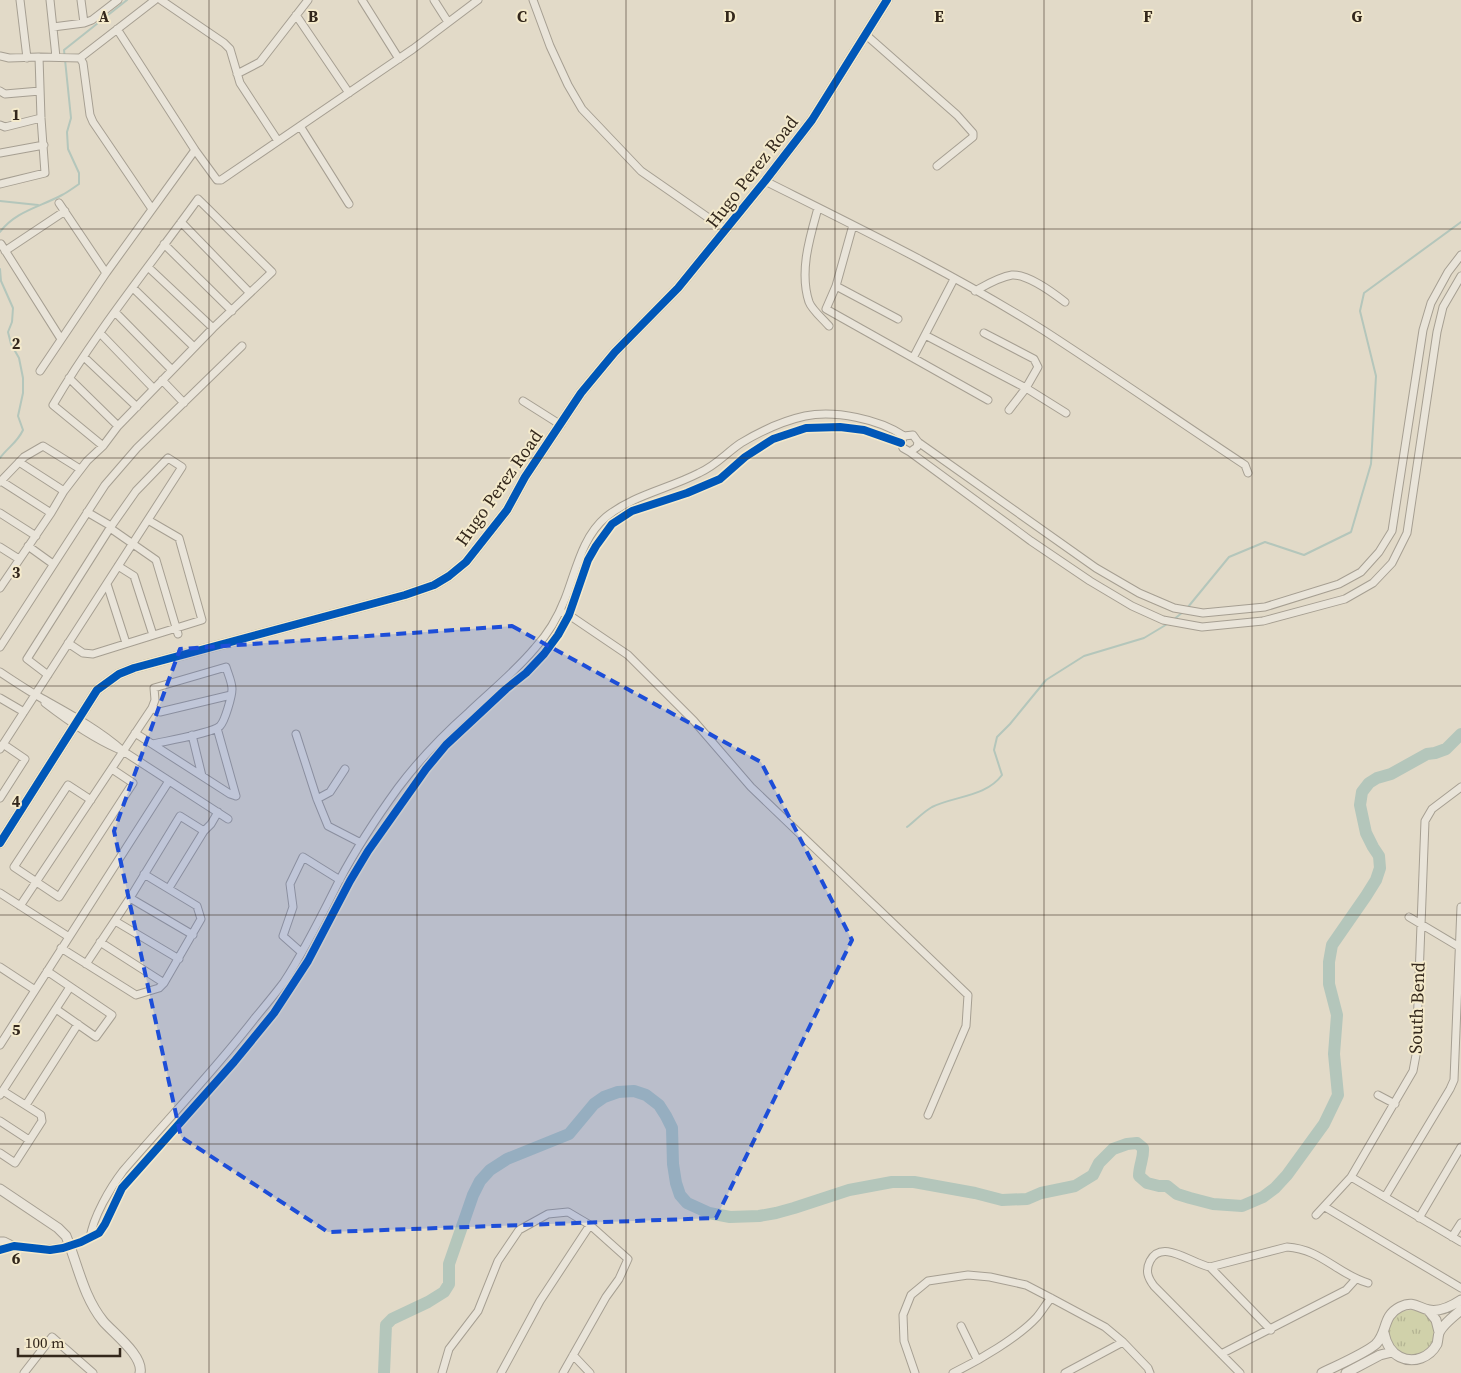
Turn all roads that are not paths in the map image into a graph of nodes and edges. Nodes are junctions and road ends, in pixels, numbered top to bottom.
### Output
1 (20, 0) edge
2 (50, 0) edge
3 (81, 0) edge
4 (155, 0) edge
5 (161, 0) edge
6 (308, 0) edge
7 (362, 0) edge
8 (434, 0) edge
9 (478, 0) edge
10 (533, 0) edge
11 (887, 0) edge
12 (115, 1) edge
13 (296, 15) junction
14 (84, 22) junction
15 (448, 22) junction
16 (54, 26) junction
17 (117, 29) junction
18 (865, 34) junction
19 (0, 56) edge
20 (39, 57) junction
21 (58, 57) junction
22 (27, 58) junction
23 (80, 58) junction
24 (398, 59) junction
25 (237, 74) junction
26 (40, 91) junction
27 (0, 92) edge
28 (349, 92) junction
29 (41, 118) junction
30 (0, 125) edge
31 (300, 126) junction
32 (278, 141) junction
33 (44, 145) junction
34 (195, 150) junction
35 (0, 153) edge
36 (937, 166) dead end
37 (765, 181) junction
38 (0, 184) edge
39 (59, 203) dead end
40 (349, 204) dead end
41 (818, 208) junction
42 (152, 209) junction
43 (65, 211) junction
44 (181, 222) junction
45 (853, 225) junction
46 (726, 230) junction
47 (1, 244) edge
48 (164, 244) junction
49 (5, 251) junction
50 (1461, 255) edge
51 (148, 267) junction
52 (106, 273) junction
53 (1461, 276) edge
54 (954, 279) junction
55 (836, 286) junction
56 (133, 288) junction
57 (975, 291) junction
58 (250, 293) junction
59 (1065, 302) dead end
60 (232, 311) junction
61 (116, 312) junction
62 (898, 319) dead end
63 (829, 326) dead end
64 (213, 328) junction
65 (984, 332) dead end
66 (100, 333) junction
67 (925, 335) junction
68 (61, 339) junction
69 (242, 346) dead end
70 (194, 348) junction
71 (84, 357) junction
72 (913, 358) junction
73 (172, 370) junction
74 (40, 371) dead end
75 (69, 378) junction
76 (162, 380) junction
77 (154, 388) junction
78 (1026, 388) junction
79 (988, 400) dead end
80 (522, 401) dead end
81 (184, 403) junction
82 (137, 407) junction
83 (1009, 410) dead end
84 (1066, 413) dead end
85 (561, 425) junction
86 (118, 426) junction
87 (903, 440) junction
88 (918, 442) junction
89 (103, 446) junction
90 (910, 452) junction
91 (19, 462) junction
92 (80, 469) junction
93 (1248, 474) dead end
94 (1, 481) edge
95 (64, 490) junction
96 (87, 512) junction
97 (0, 513) edge
98 (51, 514) junction
99 (606, 518) junction
100 (148, 520) junction
101 (612, 524) junction
102 (110, 527) junction
103 (36, 536) junction
104 (133, 544) junction
105 (28, 546) junction
106 (0, 547) edge
107 (19, 559) junction
108 (53, 564) junction
109 (118, 566) junction
110 (2, 579) edge
111 (107, 584) junction
112 (0, 588) edge
113 (560, 611) junction
114 (569, 615) junction
115 (177, 631) junction
116 (153, 635) junction
117 (126, 643) junction
118 (68, 644) junction
119 (0, 647) edge
120 (0, 672) edge
121 (48, 675) junction
122 (35, 695) junction
123 (231, 695) junction
124 (0, 698) edge
125 (152, 708) junction
126 (24, 712) junction
127 (77, 722) junction
128 (217, 728) junction
129 (135, 733) junction
130 (296, 734) dead end
131 (192, 735) junction
132 (153, 744) junction
133 (2, 747) edge
134 (123, 751) junction
135 (112, 769) junction
136 (345, 770) dead end
137 (202, 776) junction
138 (169, 781) junction
139 (1461, 787) edge
140 (0, 798) edge
141 (317, 799) junction
142 (91, 800) junction
143 (218, 812) junction
144 (228, 819) dead end
145 (204, 831) junction
146 (0, 843) edge
147 (361, 844) junction
148 (144, 874) junction
149 (340, 880) junction
150 (36, 882) junction
151 (169, 888) junction
152 (0, 893) edge
153 (130, 898) junction
154 (20, 906) junction
155 (1461, 907) edge
156 (1409, 917) dead end
157 (114, 921) junction
158 (1420, 924) junction
159 (193, 935) junction
160 (69, 937) junction
161 (100, 942) junction
162 (62, 948) junction
163 (1460, 948) edge
164 (301, 952) junction
165 (179, 959) junction
166 (86, 964) junction
167 (0, 967) edge
168 (47, 971) junction
169 (164, 983) junction
170 (70, 987) junction
171 (35, 990) junction
172 (56, 1009) junction
173 (78, 1024) junction
174 (0, 1044) edge
175 (1, 1093) edge
176 (1378, 1095) dead end
177 (1395, 1104) junction
178 (26, 1105) junction
179 (928, 1115) dead end
180 (0, 1121) edge
181 (29, 1140) junction
182 (1461, 1146) edge
183 (0, 1153) edge
184 (1351, 1177) junction
185 (0, 1189) edge
186 (1385, 1197) junction
187 (1325, 1207) junction
188 (1316, 1215) dead end
189 (1419, 1218) junction
190 (1461, 1223) edge
191 (590, 1225) junction
192 (1452, 1237) junction
193 (90, 1238) junction
194 (0, 1241) edge
195 (1461, 1242) edge
196 (17, 1246) junction
197 (0, 1250) edge
198 (1210, 1267) junction
199 (1356, 1279) junction
200 (1368, 1282) dead end
201 (1461, 1288) edge
202 (1051, 1298) junction
203 (1461, 1300) edge
204 (1428, 1310) junction
205 (1461, 1310) edge
206 (961, 1326) dead end
207 (1270, 1330) junction
208 (1439, 1332) junction
209 (1384, 1333) junction
210 (1123, 1342) junction
211 (1392, 1352) junction
212 (1221, 1354) junction
213 (573, 1355) junction
214 (977, 1359) junction
215 (24, 1373) edge
216 (93, 1373) edge
217 (140, 1373) edge
218 (442, 1373) edge
219 (501, 1373) edge
220 (563, 1373) edge
221 (590, 1373) edge
222 (915, 1373) edge
223 (953, 1373) edge
224 (1065, 1373) edge
225 (1150, 1373) edge
226 (1240, 1373) edge
227 (1322, 1373) edge
228 (1346, 1373) edge

1 - 22 street
2 - 16 street
3 - 14 street
4 - 17 street
5 - 25 street
6 - 13 street
7 - 24 street
8 - 15 street
9 - 15 street
10 - 46 street
11 - 18 street, Hugo Perez Road
12 - 14 street
13 - 25 street
13 - 28 street
14 - 16 street
15 - 24 street
16 - 21 street
17 - 23 street
17 - 34 street
18 - 36 street
18 - 37 street, Hugo Perez Road
19 - 22 street
20 - 21 street
20 - 22 street
20 - 26 street
21 - 23 street
23 - 42 street
24 - 28 street
25 - 32 street
26 - 27 street
26 - 29 street
28 - 31 street
29 - 30 street
29 - 33 street
31 - 32 street
31 - 40 street
32 - 34 street
33 - 35 street
33 - 38 street
34 - 42 street
37 - 41 street
37 - 46 street, Hugo Perez Road
39 - 43 street
41 - 45 street
41 - 63 street
42 - 52 street
43 - 49 street
43 - 52 street
44 - 48 street
44 - 58 street
44 - 58 street
45 - 54 street
45 - 55 street
46 - 85 street, Hugo Perez Road
47 - 49 street
48 - 51 street
48 - 60 street
49 - 68 street
50 - 88 street
51 - 56 street
51 - 64 street
52 - 68 street
53 - 90 street
54 - 57 street
54 - 67 street
55 - 62 street
55 - 72 street
56 - 61 street
56 - 70 street
57 - 59 street
57 - 93 street
58 - 60 street
60 - 64 street
61 - 66 street
61 - 73 street
64 - 70 street
65 - 78 street
66 - 71 street
66 - 77 street
67 - 72 street
67 - 78 street
68 - 74 street
69 - 81 street
70 - 73 street
71 - 75 street
71 - 82 street
72 - 79 street
73 - 76 street
75 - 86 street
75 - 89 street
76 - 77 street
76 - 81 street
77 - 82 street
78 - 83 street
78 - 84 street
80 - 85 street
81 - 96 street
82 - 86 street
85 - 127 street, Hugo Perez Road
86 - 89 street
87 - 88 street
87 - 90 street
87 - 99 street
87 - 101 street
88 - 90 street
89 - 92 street
91 - 92 street
91 - 94 street
91 - 95 street
92 - 95 street
94 - 98 street
95 - 98 street
96 - 102 street
96 - 108 street
97 - 103 street
98 - 103 street
99 - 101 street
99 - 113 street
100 - 102 street
100 - 104 street
100 - 115 street
101 - 114 street
102 - 104 street
102 - 121 street
103 - 105 street
104 - 109 street
104 - 115 street
105 - 107 street
105 - 108 street
106 - 107 street
107 - 110 street
108 - 119 street
109 - 111 street
109 - 116 street
110 - 112 street
111 - 117 street
111 - 118 street
113 - 114 street
113 - 147 street
114 - 179 street
114 - 193 street
115 - 116 street
116 - 117 street
117 - 118 street
118 - 121 street
120 - 122 street
121 - 122 street
122 - 126 street
122 - 127 street
123 - 125 street
123 - 125 street
123 - 128 street
124 - 126 street
125 - 129 street
126 - 133 street
127 - 134 street
127 - 146 street, Hugo Perez Road
128 - 131 street
128 - 137 street
129 - 132 street
129 - 134 street
130 - 141 street
131 - 132 street
131 - 137 street
132 - 137 street
133 - 140 street
134 - 135 street
134 - 138 street
135 - 142 street
135 - 150 street
136 - 141 street
138 - 143 street
138 - 160 street
139 - 158 street, South Bend
141 - 147 street
142 - 150 street
142 - 150 street
143 - 144 street
143 - 145 street
145 - 148 street
145 - 151 street
147 - 149 street
148 - 151 street
148 - 153 street
149 - 164 street
149 - 164 street
150 - 154 street
151 - 159 street
152 - 154 street
153 - 157 street
153 - 159 street
154 - 160 street
155 - 163 street
156 - 158 street
157 - 161 street
157 - 165 street
158 - 163 street
158 - 177 street, South Bend
159 - 165 street
160 - 162 street
161 - 166 street
161 - 169 street
162 - 166 street
162 - 168 street
163 - 186 street
164 - 193 street
165 - 169 street
166 - 169 street
167 - 171 street
168 - 170 street
168 - 171 street
170 - 172 street
170 - 173 street
171 - 174 street
172 - 173 street
172 - 175 street
173 - 178 street
175 - 178 street
176 - 177 street
177 - 184 street, South Bend
178 - 181 street
180 - 181 street
181 - 183 street
182 - 189 street
184 - 186 street
184 - 187 street, South Bend
185 - 217 street
186 - 189 street
187 - 188 street, South Bend
187 - 201 street
189 - 192 street
190 - 192 street
191 - 213 street
191 - 218 street
191 - 219 street
192 - 195 street
193 - 196 street, bridge
194 - 196 street
196 - 197 street
198 - 199 street
198 - 207 street
198 - 212 street
199 - 200 street
199 - 207 street
202 - 210 street
202 - 214 street
202 - 222 street
203 - 204 street
204 - 208 street
204 - 209 street
205 - 208 street
206 - 214 street
207 - 212 street
208 - 211 street
209 - 211 street
209 - 227 street
210 - 224 street
210 - 225 street
211 - 228 street
212 - 226 street
213 - 220 street
213 - 221 street
214 - 223 street
215 - 216 street

